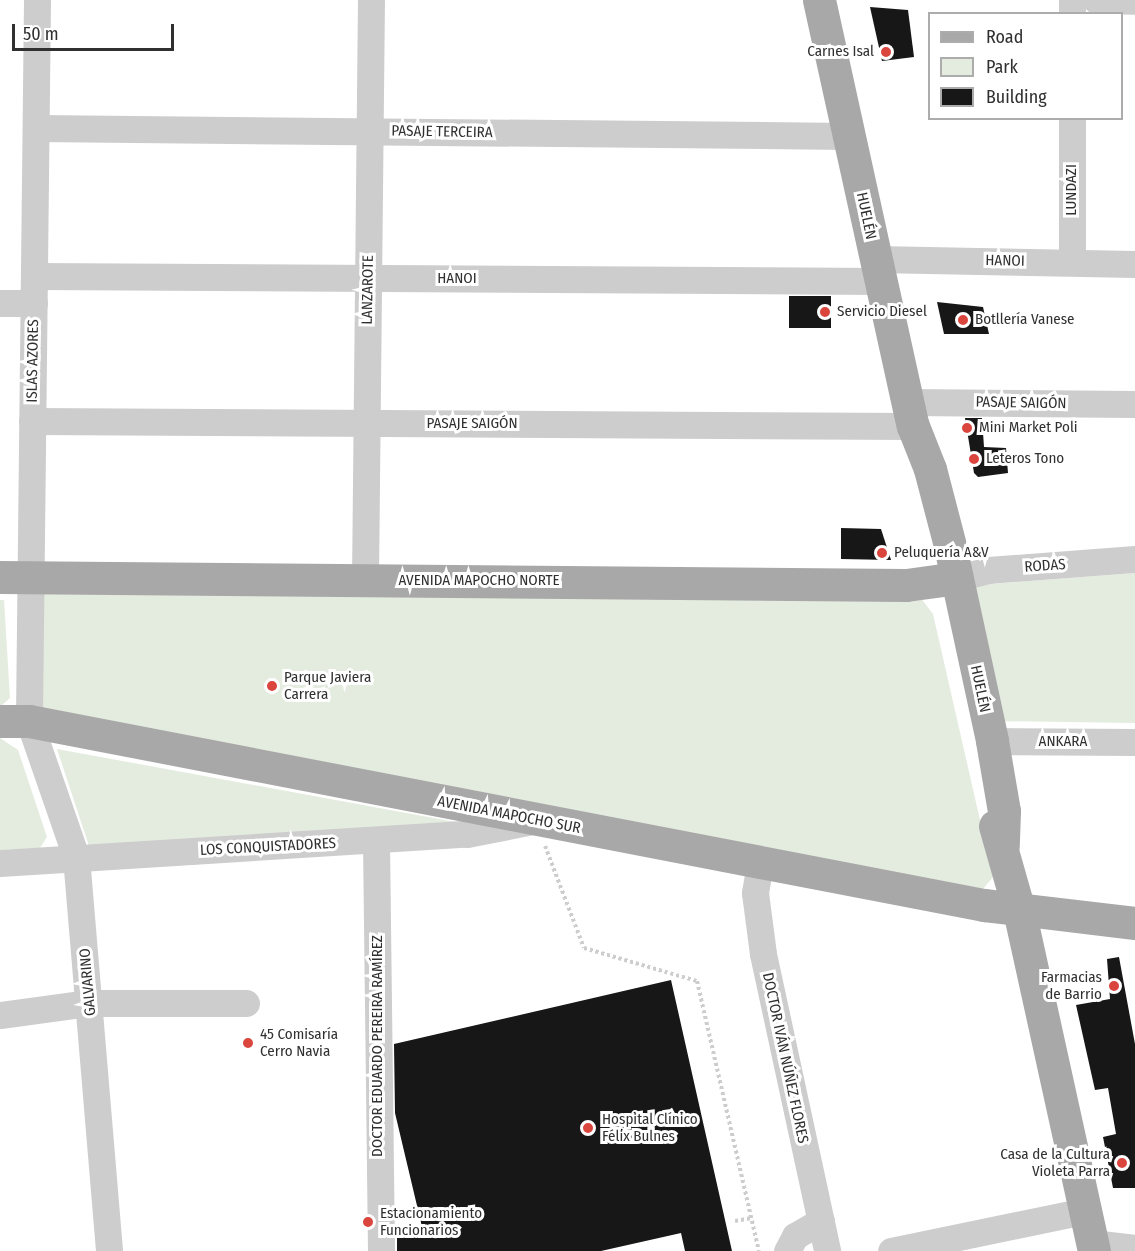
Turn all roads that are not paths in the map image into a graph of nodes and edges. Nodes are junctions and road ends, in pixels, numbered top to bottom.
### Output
1 (38, 0) edge
2 (371, 0) edge
3 (819, 0) edge
4 (1096, 0) edge
5 (1135, 1) edge
6 (1072, 120) edge
7 (36, 128) junction
8 (370, 132) junction
9 (849, 136) junction
10 (1072, 262) junction
11 (1135, 264) edge
12 (878, 270) junction
13 (34, 276) junction
14 (368, 279) junction
15 (0, 303) edge
16 (34, 303) junction
17 (1135, 404) edge
18 (911, 420) junction
19 (32, 421) junction
20 (366, 424) junction
21 (1135, 559) edge
22 (15, 577) edge
23 (365, 580) junction
24 (947, 581) junction
25 (15, 721) edge
26 (992, 741) junction
27 (1135, 742) edge
28 (535, 820) junction
29 (376, 841) junction
30 (1003, 846) junction
31 (76, 857) junction
32 (0, 863) edge
33 (760, 864) junction
34 (1019, 910) junction
35 (1135, 922) edge
36 (763, 954) junction
37 (89, 1003) junction
38 (246, 1003) dead end
39 (0, 1015) edge
40 (786, 1067) junction
41 (1085, 1211) junction
42 (821, 1221) junction
43 (976, 1242) edge
44 (1093, 1247) edge
45 (1135, 1248) edge
46 (109, 1251) edge
47 (381, 1251) edge
48 (787, 1251) edge
49 (827, 1251) edge
50 (891, 1251) edge

1 - 7 street, ISLAS AZORES
2 - 8 street, LANZAROTE
3 - 9 main road, HUELÉN
4 - 5 street
6 - 10 street, LUNDAZI
7 - 8 street, PASAJE TERCEIRA
7 - 13 street, ISLAS AZORES
8 - 9 street, PASAJE TERCEIRA
8 - 14 street, LANZAROTE
9 - 12 main road, HUELÉN
10 - 11 street, HANOI
10 - 12 street, HANOI
12 - 14 street, HANOI
12 - 18 main road, HUELÉN
13 - 14 street, HANOI
13 - 16 street, ISLAS AZORES
14 - 20 street, LANZAROTE
15 - 16 street
16 - 19 street, ISLAS AZORES
17 - 18 street, PASAJE SAIGÓN
18 - 20 street, PASAJE SAIGÓN
18 - 24 main road, HUELÉN
19 - 20 street, PASAJE SAIGÓN
19 - 22 street, ISLAS AZORES
20 - 23 street, LANZAROTE
21 - 24 street, RODAS
22 - 23 main road, AVENIDA MAPOCHO NORTE
22 - 25 street, ISLAS AZORES
23 - 24 main road, AVENIDA MAPOCHO NORTE
24 - 26 main road, HUELÉN
24 - 30 main road, HUELÉN
25 - 28 main road, AVENIDA MAPOCHO SUR
25 - 31 street, GALVARINO
26 - 27 street, ANKARA
26 - 30 main road, HUELÉN
28 - 29 street, LOS CONQUISTADORES
28 - 33 main road, AVENIDA MAPOCHO SUR
29 - 31 street, LOS CONQUISTADORES
29 - 47 street, DOCTOR EDUARDO PEREIRA RAMÍREZ
30 - 34 main road, HUELÉN
31 - 32 street, LOS CONQUISTADORES
31 - 37 street, GALVARINO
33 - 34 main road, AVENIDA MAPOCHO SUR
33 - 36 street, DOCTOR IVÁN NÚÑEZ FLORES
34 - 35 main road, AVENIDA MAPOCHO SUR
34 - 41 main road, HUELÉN
36 - 40 street, DOCTOR IVÁN NÚÑEZ FLORES
36 - 40 street
37 - 38 street
37 - 39 street
37 - 46 street, GALVARINO
40 - 42 street, DOCTOR IVÁN NÚÑEZ FLORES
41 - 43 street
41 - 44 main road, HUELÉN
42 - 48 street
42 - 49 street, DOCTOR IVÁN NÚÑEZ FLORES
43 - 50 street
44 - 45 street

